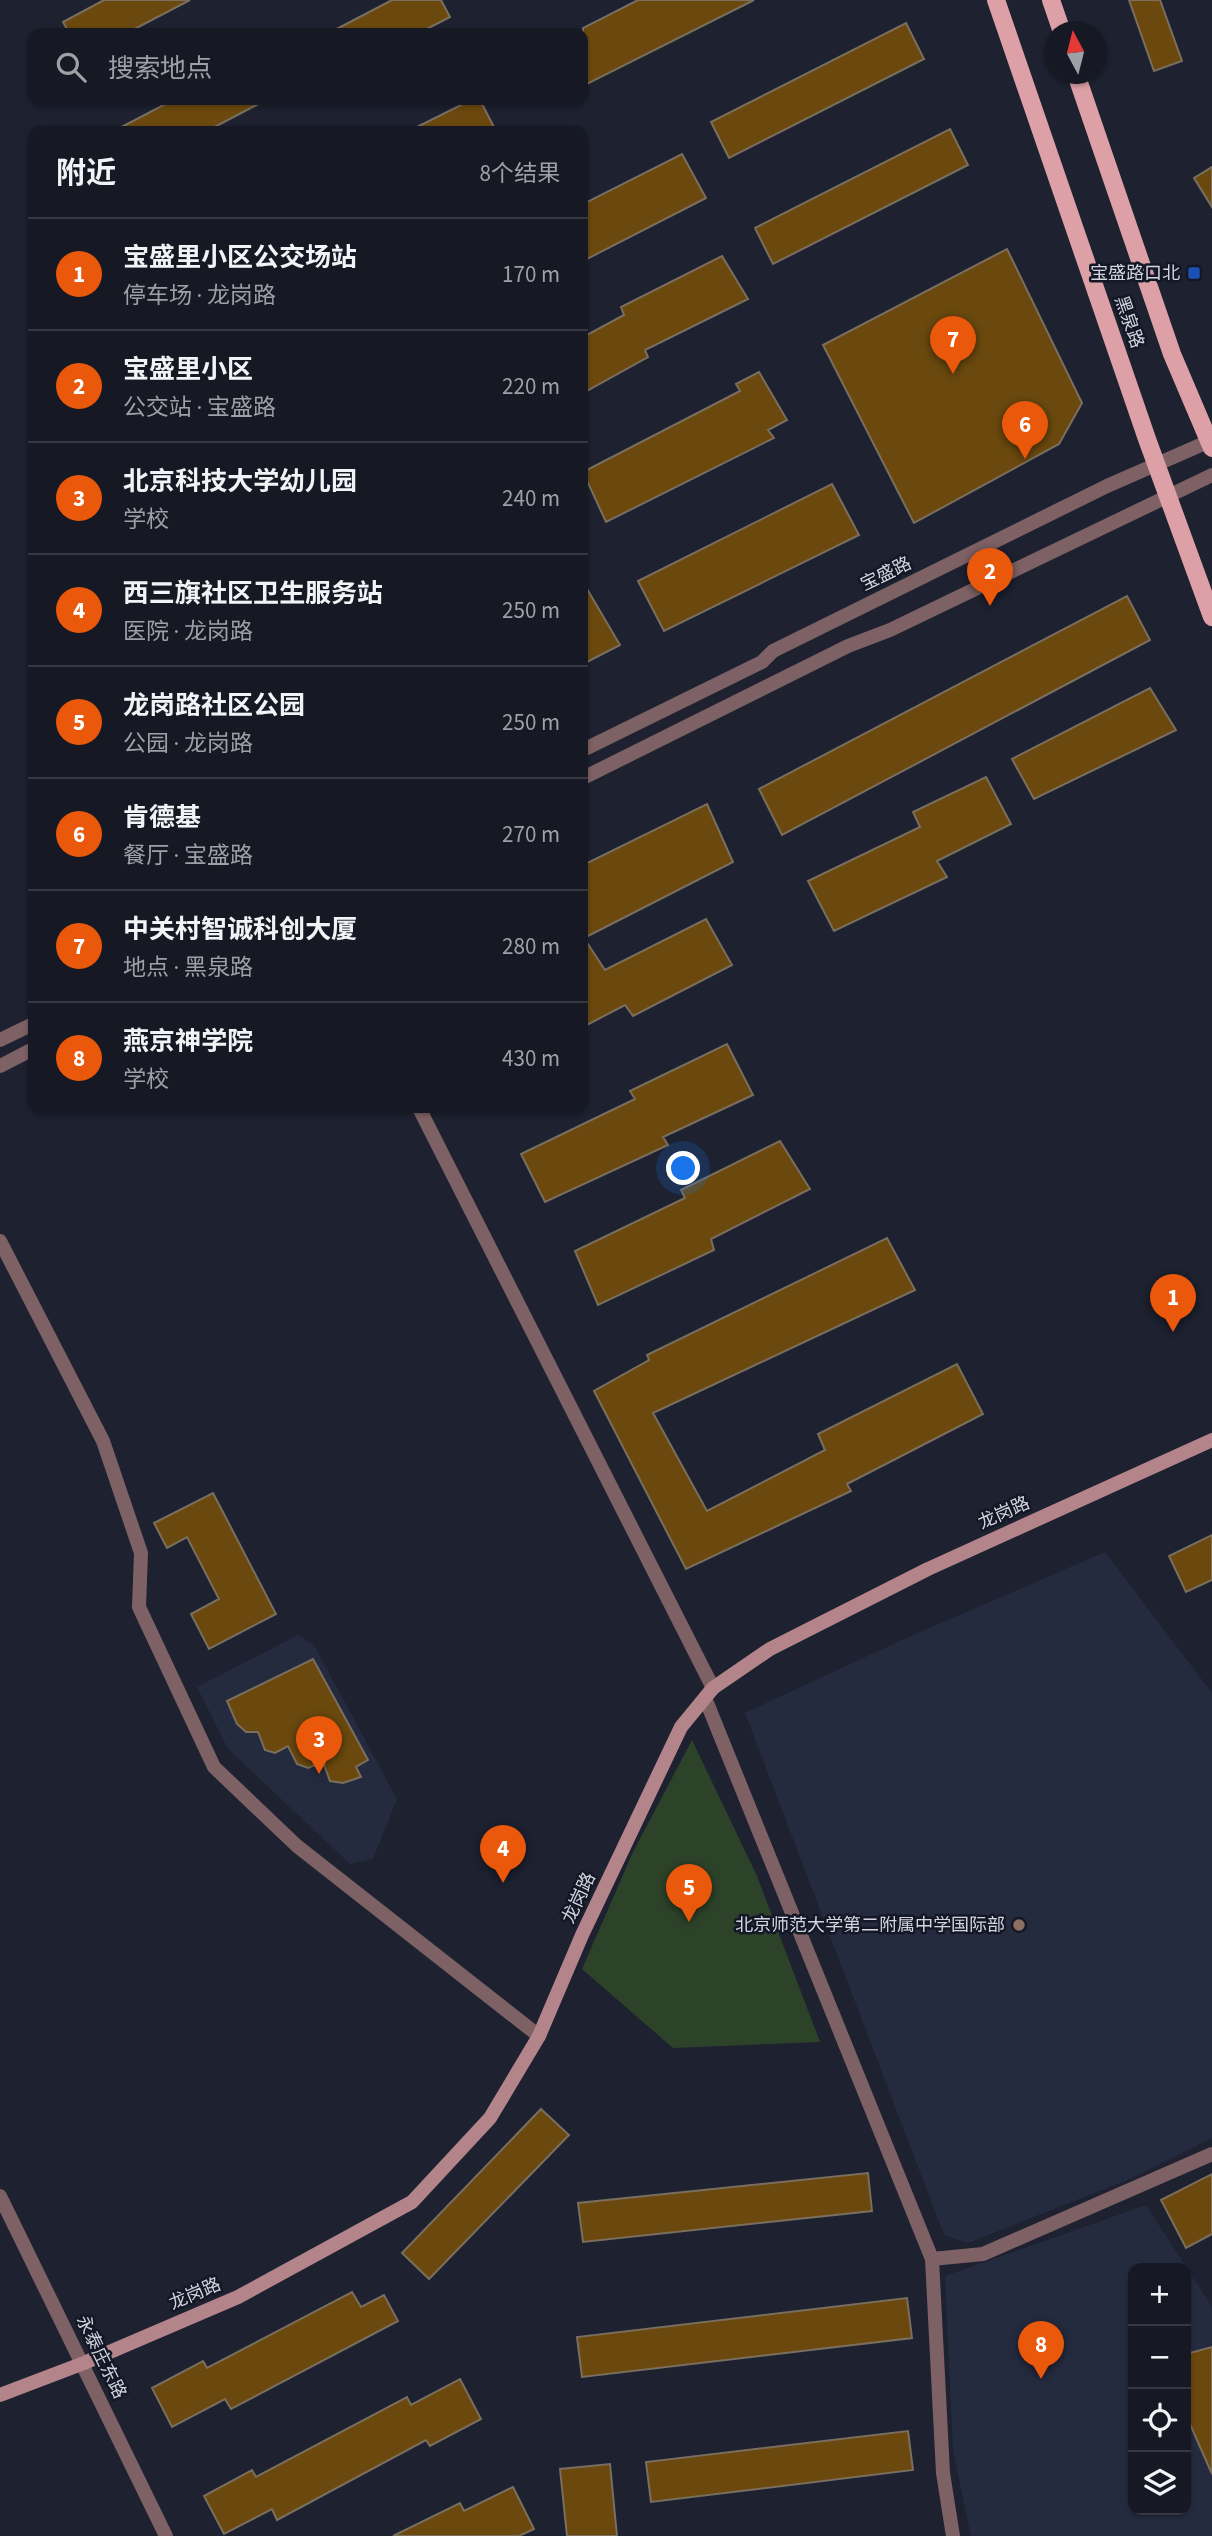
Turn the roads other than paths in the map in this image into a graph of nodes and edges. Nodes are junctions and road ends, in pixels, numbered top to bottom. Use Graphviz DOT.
graph roads {
  1 [pos="996,0"];
  2 [pos="1051,0"];
  3 [pos="1058,21"];
  4 [pos="1079,84"];
  5 [pos="1211,443"];
  6 [pos="1158,465"];
  7 [pos="1212,475"];
  8 [pos="1168,496"];
  9 [pos="1212,617"];
  10 [pos="588,748"];
  11 [pos="588,776"];
  12 [pos="28,1026"];
  13 [pos="0,1040"];
  14 [pos="28,1052"];
  15 [pos="0,1066"];
  16 [pos="421,1113"];
  17 [pos="0,1241"];
  18 [pos="1212,1440"];
  19 [pos="709,1693"];
  20 [pos="539,2036"];
  21 [pos="1212,2154"];
  22 [pos="0,2196"];
  23 [pos="932,2259"];
  24 [pos="83,2363"];
  25 [pos="0,2395"];
  26 [pos="166,2536"];
  27 [pos="953,2536"];
  1 -- 6 [label="main road, 黑泉路"];
  2 -- 3 [label="main road"];
  4 -- 5 [label="main road, 黑泉路"];
  5 -- 6 [label="street, 宝盛路"];
  6 -- 8 [label="main road, 黑泉路"];
  6 -- 10 [label="street, 宝盛路"];
  7 -- 8 [label="street"];
  8 -- 9 [label="main road, 黑泉路"];
  8 -- 11 [label="street"];
  12 -- 13 [label="street"];
  14 -- 15 [label="street"];
  16 -- 19 [label="street"];
  17 -- 20 [label="street"];
  18 -- 19 [label="main road, 龙岗路"];
  19 -- 20 [label="main road, 龙岗路"];
  19 -- 23 [label="street"];
  20 -- 24 [label="main road, 龙岗路"];
  21 -- 23 [label="street"];
  22 -- 24 [label="street, 永泰庄东路"];
  23 -- 27 [label="street"];
  24 -- 25 [label="main road, 龙岗路"];
  24 -- 26 [label="street, 永泰庄东路"];
}
